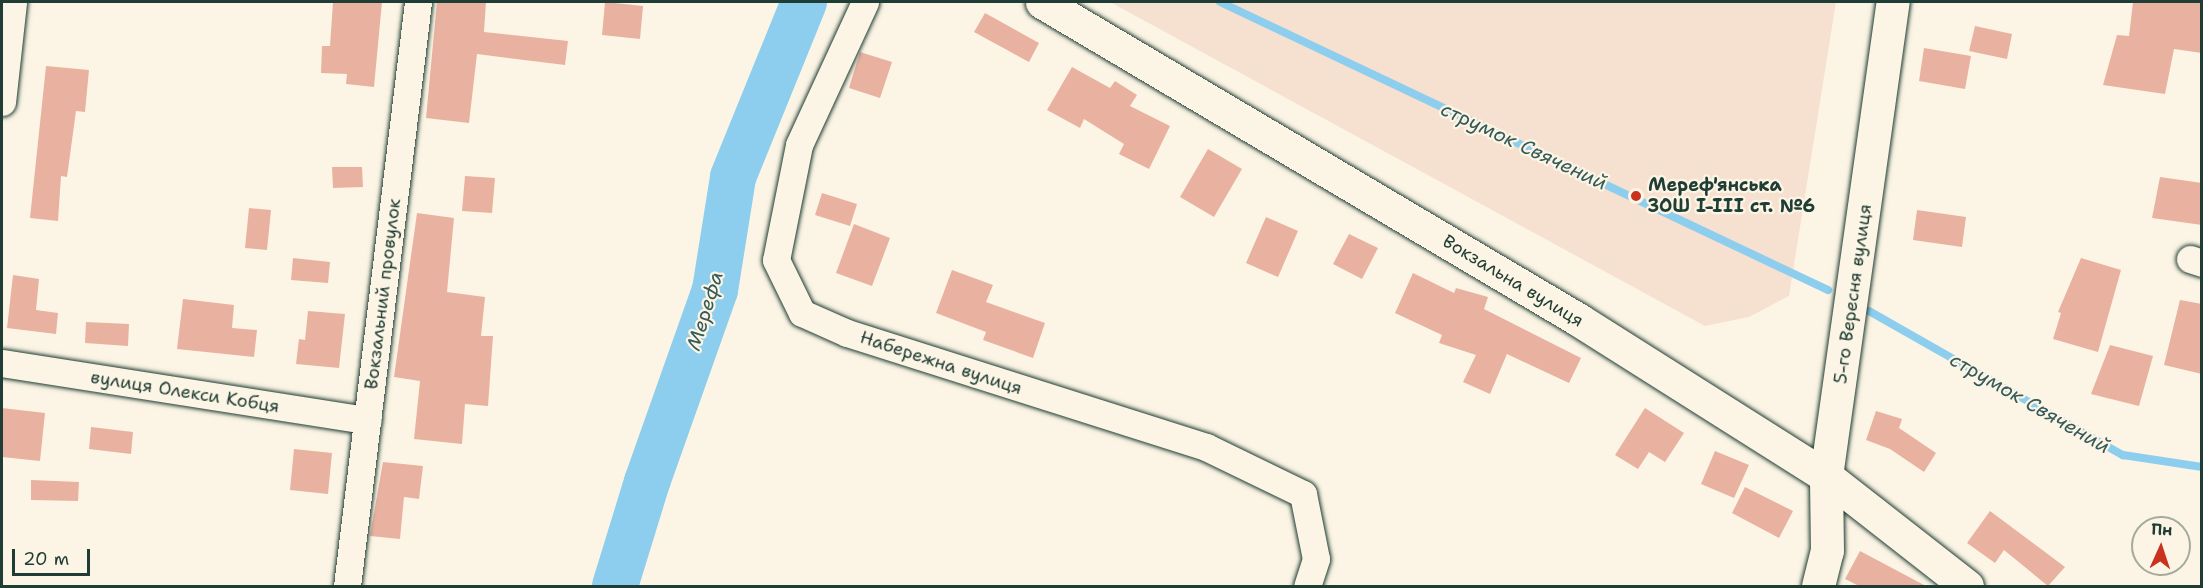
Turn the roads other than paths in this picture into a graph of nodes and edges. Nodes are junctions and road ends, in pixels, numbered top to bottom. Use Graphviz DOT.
graph roads {
  1 [pos="13,2"];
  2 [pos="418,2"];
  3 [pos="865,2"];
  4 [pos="1042,2"];
  5 [pos="1893,2"];
  6 [pos="2,102"];
  7 [pos="2,363"];
  8 [pos="368,420"];
  9 [pos="1826,476"];
  10 [pos="347,586"];
  11 [pos="1307,586"];
  12 [pos="1818,586"];
  13 [pos="1967,586"];
  1 -- 6 [label="street"];
  2 -- 8 [label="street, Вокзальний провулок"];
  3 -- 11 [label="street, Набережна вулиця"];
  4 -- 9 [label="street, Вокзальна вулиця"];
  5 -- 9 [label="street, 5-го Вересня вулиця"];
  7 -- 8 [label="street, вулиця Олекси Кобця"];
  8 -- 10 [label="street, Вокзальний провулок"];
  9 -- 12 [label="street, 5-го Вересня вулиця"];
  9 -- 13 [label="street, Вокзальна вулиця"];
}
